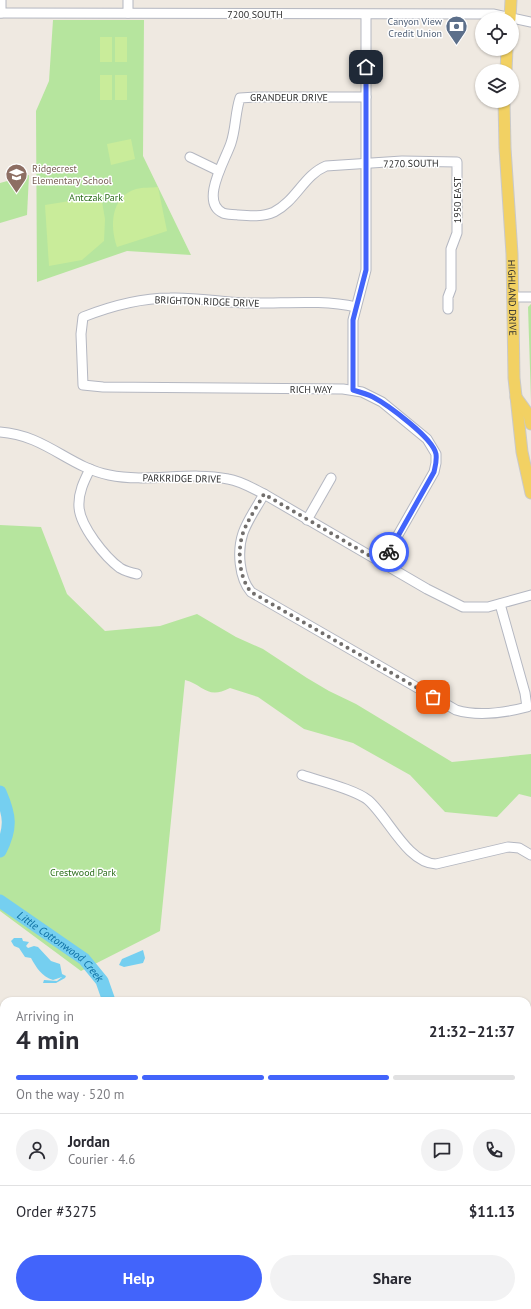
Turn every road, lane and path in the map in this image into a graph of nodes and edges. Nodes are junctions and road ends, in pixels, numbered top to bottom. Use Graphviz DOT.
graph roads {
  1 [pos="1,0"];
  2 [pos="128,0"];
  3 [pos="511,0"];
  4 [pos="510,12"];
  5 [pos="0,13"];
  6 [pos="128,14"];
  7 [pos="475,14"];
  8 [pos="366,15"];
  9 [pos="519,20"];
  10 [pos="531,22"];
  11 [pos="366,97"];
  12 [pos="504,108"];
  13 [pos="190,157"];
  14 [pos="457,162"];
  15 [pos="366,164"];
  16 [pos="219,171"];
  17 [pos="224,213"];
  18 [pos="512,297"];
  19 [pos="531,297"];
  20 [pos="356,307"];
  21 [pos="448,309"];
  22 [pos="81,364"];
  23 [pos="353,390"];
  24 [pos="515,395"];
  25 [pos="531,424"];
  26 [pos="0,432"];
  27 [pos="90,469"];
  28 [pos="331,478"];
  29 [pos="531,493"];
  30 [pos="264,494"];
  31 [pos="307,520"];
  32 [pos="382,563"];
  33 [pos="137,574"];
  34 [pos="531,595"];
  35 [pos="500,604"];
  36 [pos="302,775"];
  37 [pos="531,855"];
  1 -- 5 [label="street"];
  2 -- 6 [label="street"];
  3 -- 4 [label="main road"];
  5 -- 6 [label="street, 7200 SOUTH"];
  6 -- 8 [label="street, 7200 SOUTH"];
  7 -- 8 [label="street, 7200 SOUTH"];
  8 -- 11 [label="street"];
  9 -- 10 [label="street, 7200 SOUTH"];
  11 -- 15 [label="street"];
  11 -- 16 [label="street, GRANDEUR DRIVE"];
  12 -- 18 [label="main road, HIGHLAND DRIVE"];
  13 -- 16 [label="street"];
  14 -- 15 [label="street, 7270 SOUTH"];
  14 -- 21 [label="street, 1950 EAST"];
  15 -- 17 [label="street, 7270 SOUTH"];
  15 -- 20 [label="street"];
  16 -- 17 [label="street, GRANDEUR DRIVE"];
  18 -- 19 [label="street"];
  18 -- 24 [label="main road, HIGHLAND DRIVE"];
  20 -- 22 [label="street, BRIGHTON RIDGE DRIVE"];
  20 -- 23 [label="street"];
  22 -- 23 [label="street, RICH WAY"];
  23 -- 32 [label="street, RICH WAY"];
  24 -- 25 [label="main road"];
  24 -- 29 [label="main road, HIGHLAND DRIVE"];
  26 -- 27 [label="street, PARKRIDGE DRIVE"];
  27 -- 30 [label="street, PARKRIDGE DRIVE"];
  27 -- 33 [label="street"];
  28 -- 31 [label="street"];
  30 -- 31 [label="street, PARKRIDGE DRIVE"];
  30 -- 35 [label="street"];
  31 -- 32 [label="street, PARKRIDGE DRIVE"];
  32 -- 35 [label="street, PARKRIDGE DRIVE"];
  34 -- 35 [label="street, PARKRIDGE DRIVE"];
  36 -- 37 [label="street"];
}
